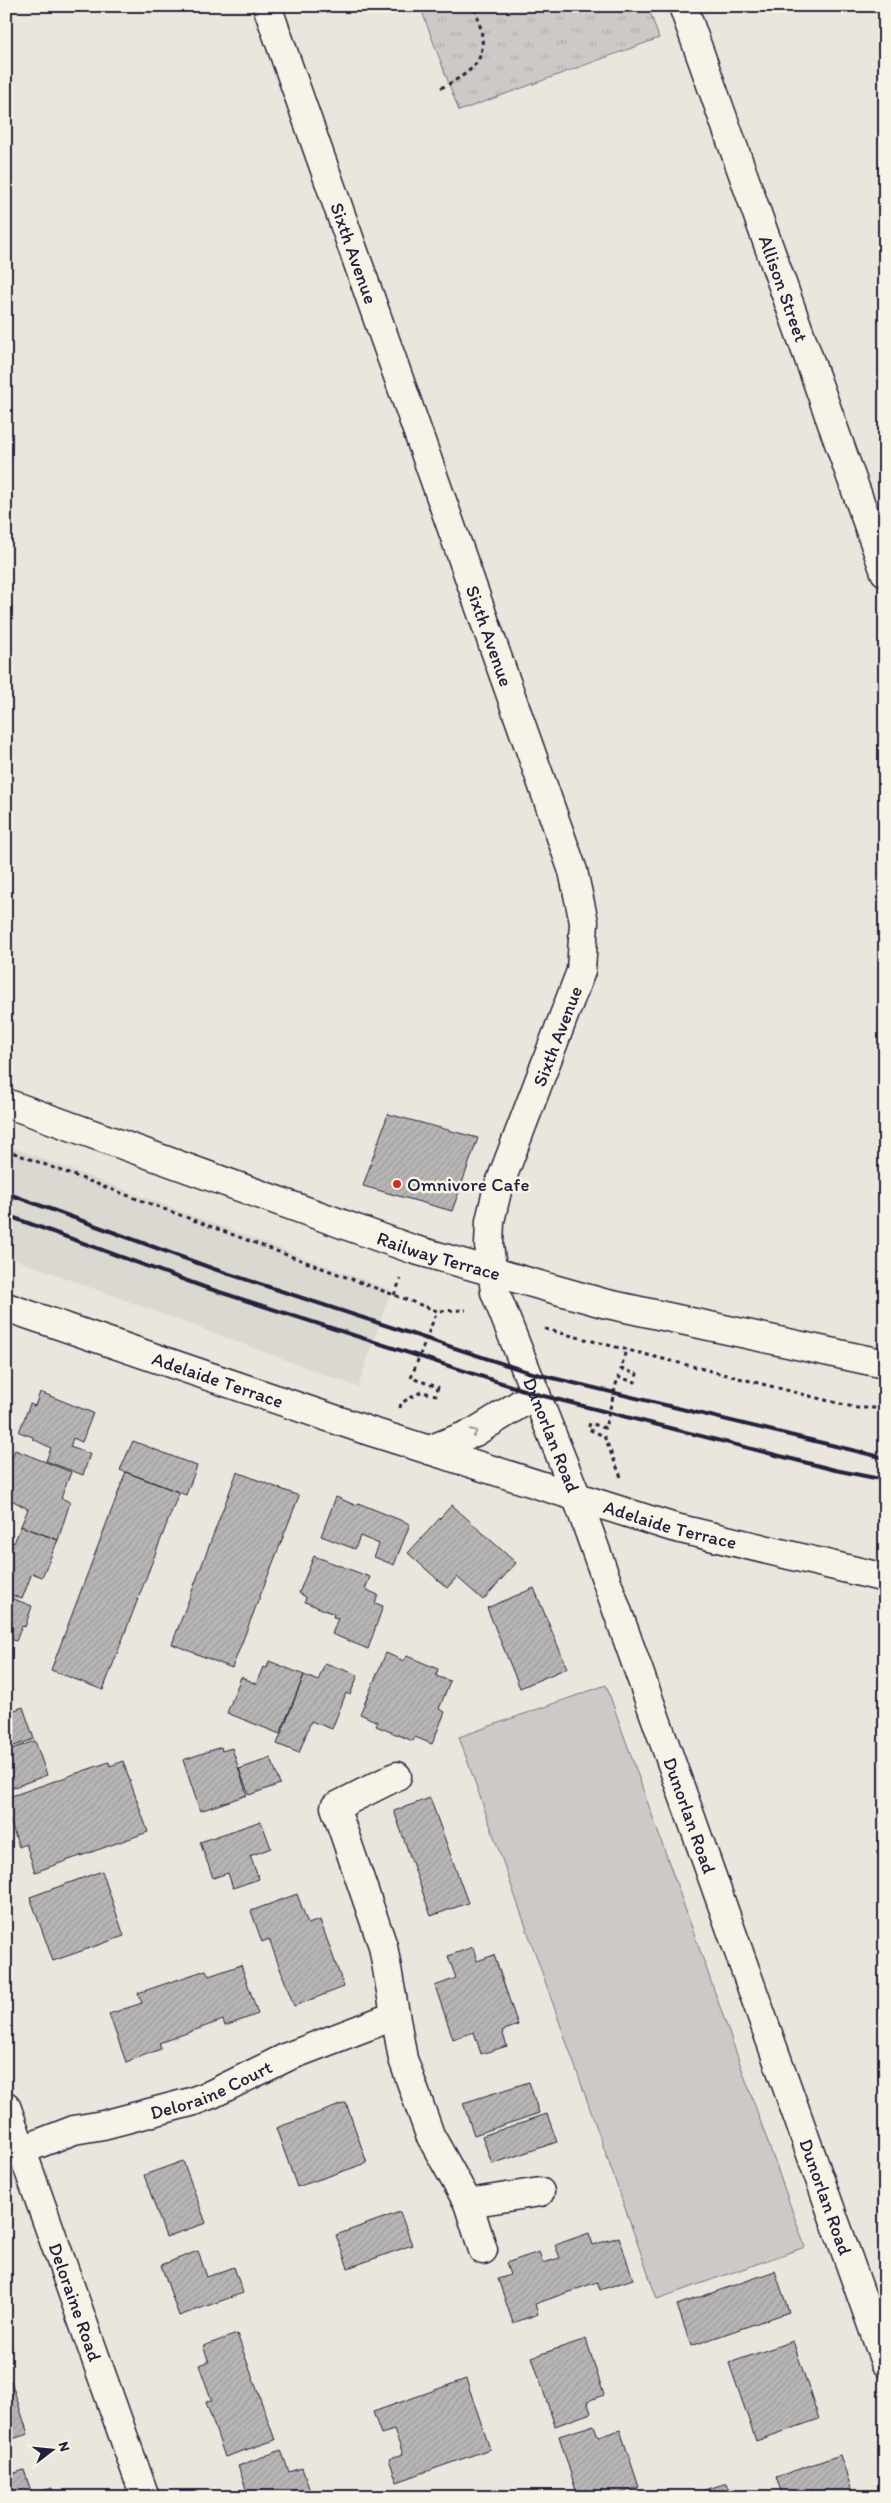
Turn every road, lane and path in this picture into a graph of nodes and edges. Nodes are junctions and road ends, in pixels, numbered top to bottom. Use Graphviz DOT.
graph roads {
  1 [pos="267,6"];
  2 [pos="474,6"];
  3 [pos="684,6"];
  4 [pos="441,88"];
  5 [pos="885,572"];
  6 [pos="6,1103"];
  7 [pos="6,1150"];
  8 [pos="492,1272"];
  9 [pos="6,1307"];
  10 [pos="471,1310"];
  11 [pos="436,1311"];
  12 [pos="564,1334"];
  13 [pos="626,1349"];
  14 [pos="885,1364"];
  15 [pos="536,1394"];
  16 [pos="885,1408"];
  17 [pos="388,1437"];
  18 [pos="429,1450"];
  19 [pos="623,1482"];
  20 [pos="576,1495"];
  21 [pos="885,1578"];
  22 [pos="397,1776"];
  23 [pos="394,2016"];
  24 [pos="6,2106"];
  25 [pos="22,2150"];
  26 [pos="540,2192"];
  27 [pos="468,2203"];
  28 [pos="483,2250"];
  29 [pos="885,2362"];
  30 [pos="145,2497"];
  1 -- 8 [label="street, Sixth Avenue"];
  2 -- 4 [label="path"];
  3 -- 5 [label="street, Allison Street"];
  6 -- 8 [label="street, Railway Terrace"];
  7 -- 11 [label="path"];
  8 -- 14 [label="street, Railway Terrace"];
  8 -- 15 [label="street, Dunorlan Road"];
  9 -- 17 [label="street, Adelaide Terrace"];
  10 -- 11 [label="path"];
  11 -- 17 [label="path"];
  12 -- 13 [label="path"];
  13 -- 16 [label="path"];
  13 -- 19 [label="path"];
  18 -- 15 [label="street, one-way"];
  15 -- 20 [label="street, Dunorlan Road"];
  17 -- 18 [label="street, Adelaide Terrace"];
  18 -- 20 [label="street, Adelaide Terrace"];
  20 -- 21 [label="street, Adelaide Terrace"];
  20 -- 29 [label="street, Dunorlan Road"];
  22 -- 23 [label="street"];
  23 -- 25 [label="street, Deloraine Court"];
  23 -- 27 [label="street"];
  24 -- 25 [label="street, Deloraine Road"];
  25 -- 30 [label="street, Deloraine Road"];
  26 -- 27 [label="street"];
  27 -- 28 [label="street"];
}
